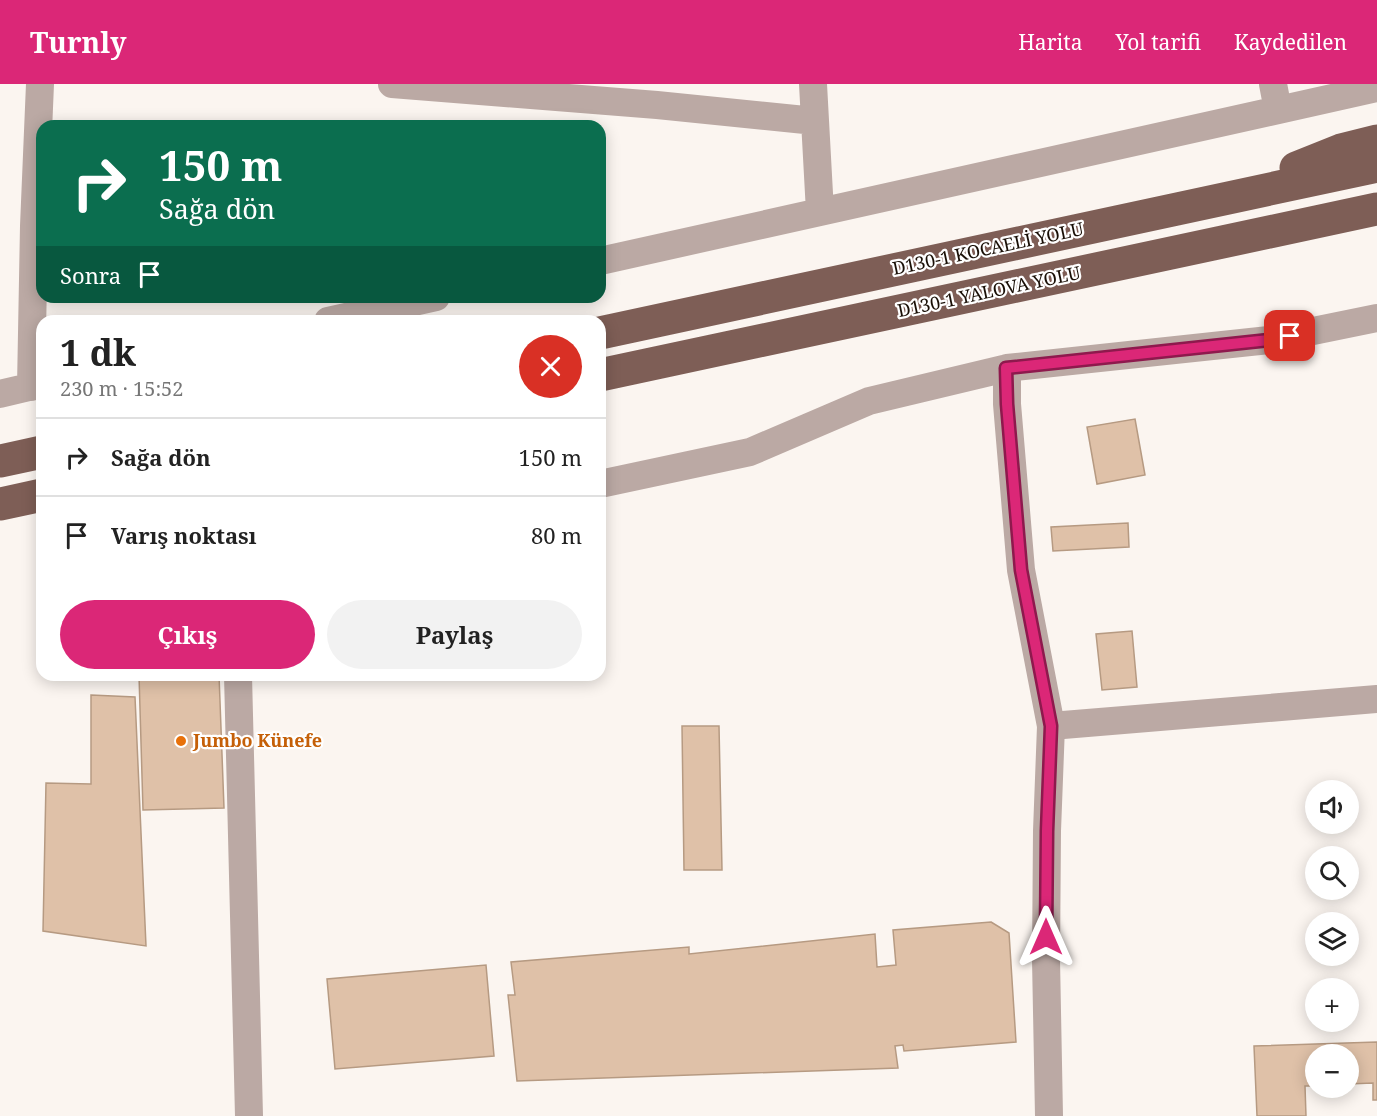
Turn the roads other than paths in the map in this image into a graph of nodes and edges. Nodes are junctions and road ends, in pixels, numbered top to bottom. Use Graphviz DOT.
graph roads {
  1 [pos="40,84"];
  2 [pos="392,84"];
  3 [pos="813,84"];
  4 [pos="1377,88"];
  5 [pos="656,95"];
  6 [pos="1276,97"];
  7 [pos="38,120"];
  8 [pos="814,121"];
  9 [pos="1377,141"];
  10 [pos="36,165"];
  11 [pos="1377,166"];
  12 [pos="1219,200"];
  13 [pos="1377,209"];
  14 [pos="820,212"];
  15 [pos="1377,226"];
  16 [pos="1235,239"];
  17 [pos="606,260"];
  18 [pos="409,303"];
  19 [pos="355,315"];
  20 [pos="1377,318"];
  21 [pos="606,332"];
  22 [pos="1006,368"];
  23 [pos="606,374"];
  24 [pos="36,385"];
  25 [pos="0,394"];
  26 [pos="36,453"];
  27 [pos="0,461"];
  28 [pos="606,483"];
  29 [pos="36,496"];
  30 [pos="0,504"];
  31 [pos="238,681"];
  32 [pos="1377,699"];
  33 [pos="1051,726"];
  34 [pos="249,1116"];
  35 [pos="1049,1116"];
  1 -- 7 [label="street"];
  2 -- 5 [label="street"];
  3 -- 8 [label="street"];
  4 -- 6 [label="street"];
  5 -- 8 [label="street"];
  6 -- 14 [label="street"];
  8 -- 14 [label="street"];
  9 -- 12 [label="highway"];
  10 -- 24 [label="street"];
  11 -- 12 [label="highway, D130-1 KOCAELİ YOLU"];
  12 -- 21 [label="highway, D130-1 KOCAELİ YOLU"];
  13 -- 16 [label="highway, D130-1 YALOVA YOLU"];
  14 -- 17 [label="street"];
  15 -- 16 [label="highway"];
  16 -- 23 [label="highway, D130-1 YALOVA YOLU"];
  18 -- 19 [label="street"];
  20 -- 22 [label="street"];
  22 -- 28 [label="street"];
  22 -- 33 [label="street"];
  24 -- 25 [label="street"];
  26 -- 27 [label="highway"];
  29 -- 30 [label="highway"];
  31 -- 34 [label="street"];
  32 -- 33 [label="street"];
  33 -- 35 [label="street"];
}
